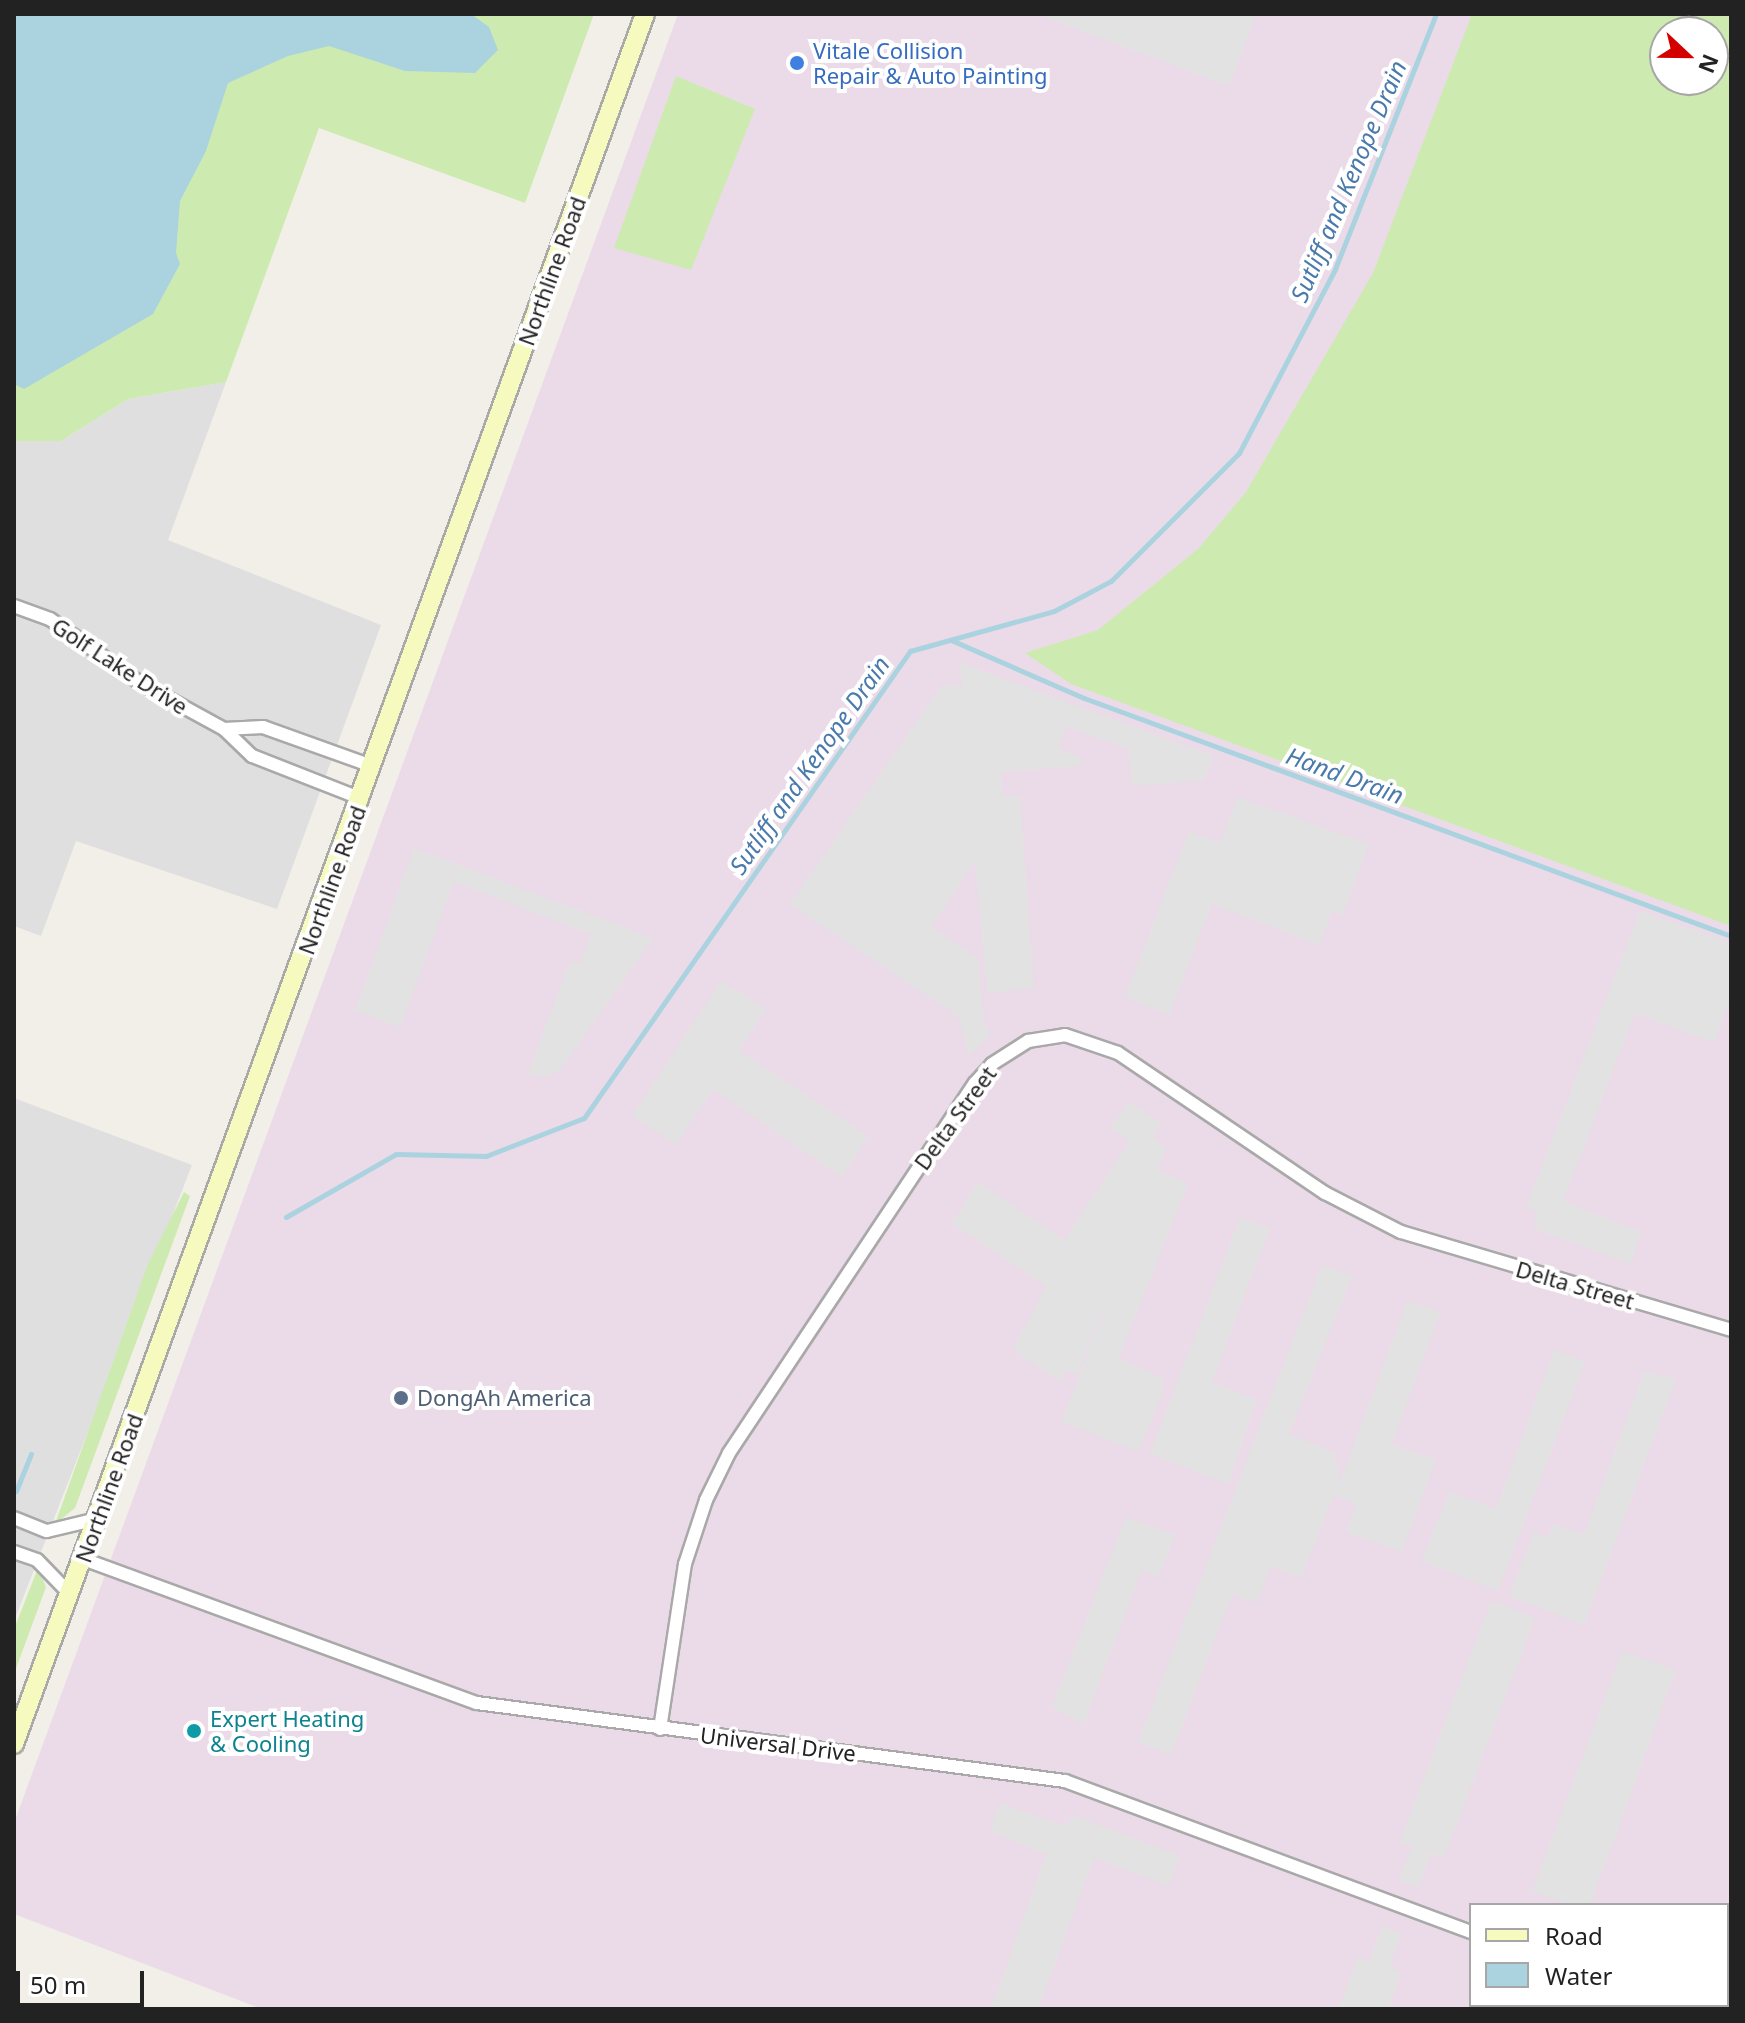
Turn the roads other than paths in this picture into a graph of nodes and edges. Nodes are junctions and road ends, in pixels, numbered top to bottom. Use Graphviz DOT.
graph roads {
  1 [pos="645,14"];
  2 [pos="14,606"];
  3 [pos="224,729"];
  4 [pos="372,766"];
  5 [pos="362,799"];
  6 [pos="1731,1330"];
  7 [pos="14,1518"];
  8 [pos="97,1519"];
  9 [pos="14,1552"];
  10 [pos="83,1559"];
  11 [pos="70,1594"];
  12 [pos="660,1729"];
  13 [pos="14,1744"];
  14 [pos="1469,1931"];
  1 -- 4 [label="main road, Northline Road"];
  2 -- 3 [label="street, Golf Lake Drive"];
  3 -- 4 [label="street"];
  3 -- 5 [label="street, Golf Lake Drive"];
  4 -- 5 [label="main road, Northline Road"];
  5 -- 8 [label="main road, Northline Road"];
  6 -- 12 [label="street, Delta Street"];
  7 -- 8 [label="street"];
  8 -- 10 [label="main road, Northline Road"];
  9 -- 11 [label="street"];
  10 -- 11 [label="main road, Northline Road"];
  10 -- 12 [label="street, Universal Drive"];
  11 -- 13 [label="main road, Northline Road"];
  12 -- 14 [label="street, Universal Drive"];
}
